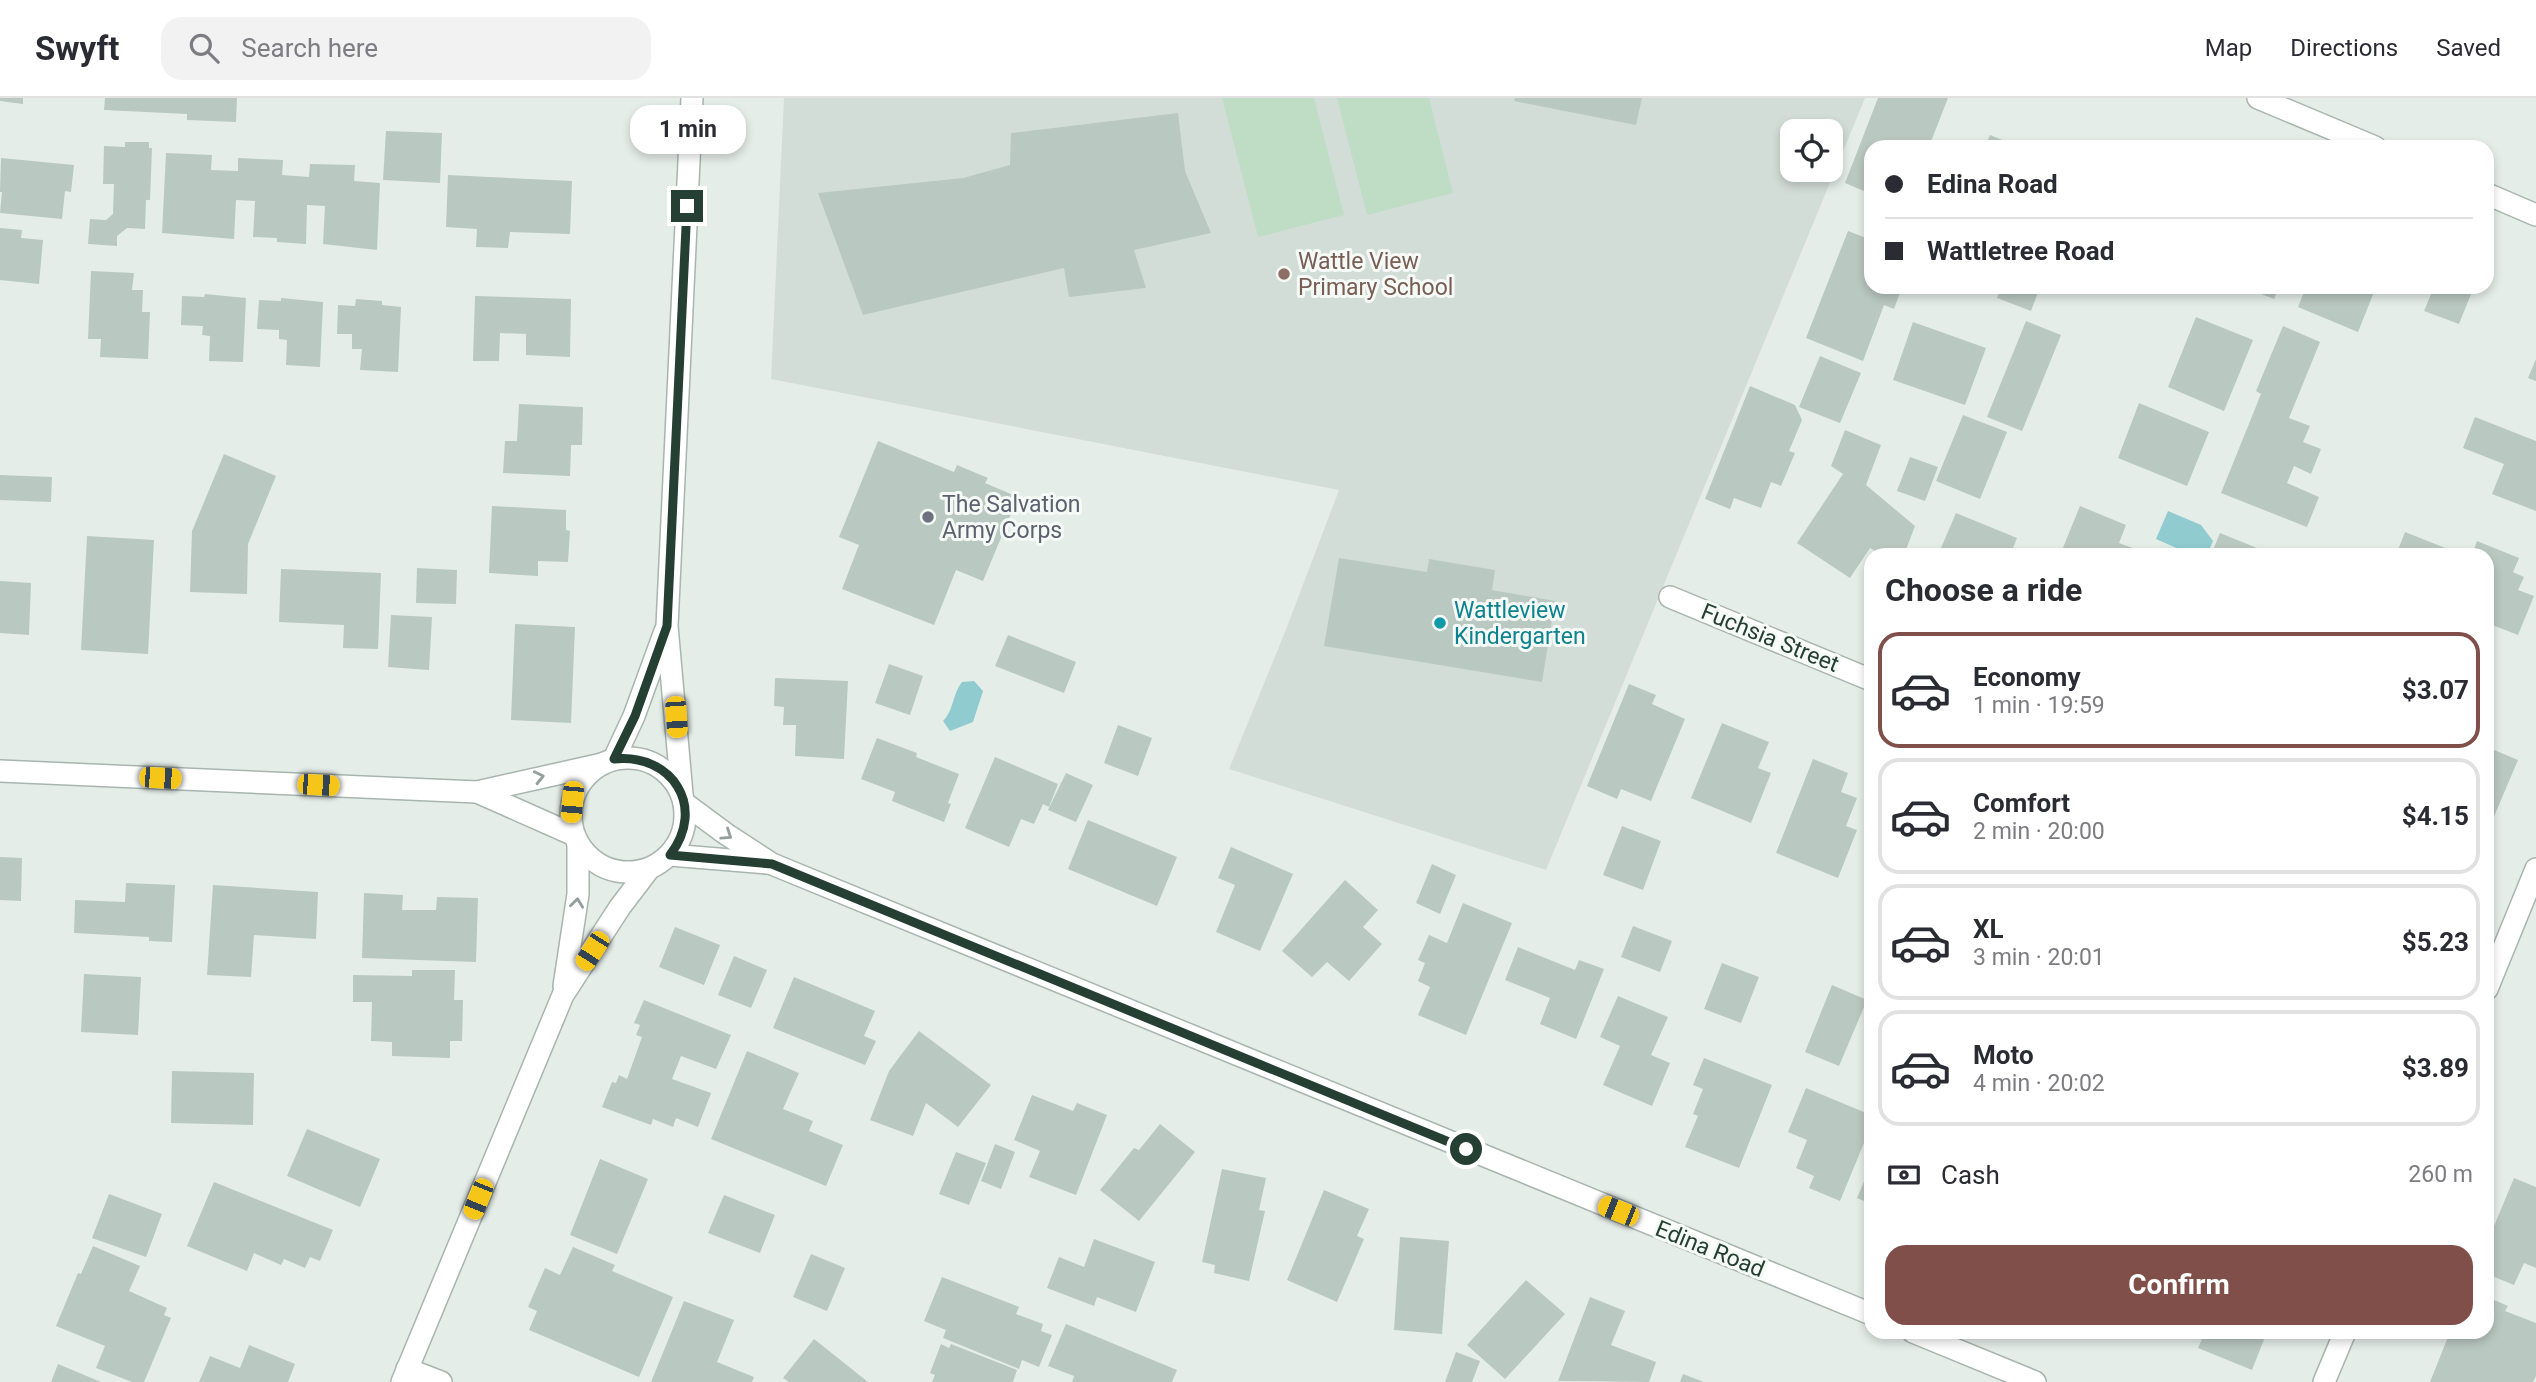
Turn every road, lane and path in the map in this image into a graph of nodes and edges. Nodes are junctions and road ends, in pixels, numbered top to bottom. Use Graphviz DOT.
graph roads {
  1 [pos="692,98"];
  2 [pos="2258,98"];
  3 [pos="2358,140"];
  4 [pos="2494,197"];
  5 [pos="2536,215"];
  6 [pos="1670,597"];
  7 [pos="667,626"];
  8 [pos="1864,677"];
  9 [pos="608,762"];
  10 [pos="0,771"];
  11 [pos="477,792"];
  12 [pos="683,798"];
  13 [pos="576,839"];
  14 [pos="670,855"];
  15 [pos="772,864"];
  16 [pos="649,869"];
  17 [pos="2536,869"];
  18 [pos="2497,937"];
  19 [pos="563,995"];
  20 [pos="1864,1311"];
  21 [pos="1930,1339"];
  22 [pos="2342,1339"];
  23 [pos="405,1376"];
  24 [pos="441,1382"];
  25 [pos="2035,1382"];
  26 [pos="2324,1382"];
  1 -- 7 [label="street"];
  2 -- 3 [label="street"];
  4 -- 5 [label="street"];
  6 -- 8 [label="street, Fuchsia Street"];
  7 -- 9 [label="street"];
  7 -- 12 [label="street"];
  11 -- 9 [label="street, one-way"];
  9 -- 12 [label="street"];
  9 -- 13 [label="street"];
  10 -- 11 [label="street"];
  11 -- 13 [label="street"];
  12 -- 14 [label="street"];
  12 -- 15 [label="street, Edina Road, one-way"];
  13 -- 16 [label="street"];
  19 -- 13 [label="street, one-way"];
  14 -- 15 [label="street, Edina Road"];
  14 -- 16 [label="street"];
  15 -- 20 [label="street, Edina Road"];
  16 -- 19 [label="street"];
  17 -- 18 [label="street"];
  19 -- 23 [label="street"];
  21 -- 25 [label="street"];
  22 -- 26 [label="street"];
  23 -- 24 [label="street"];
}
